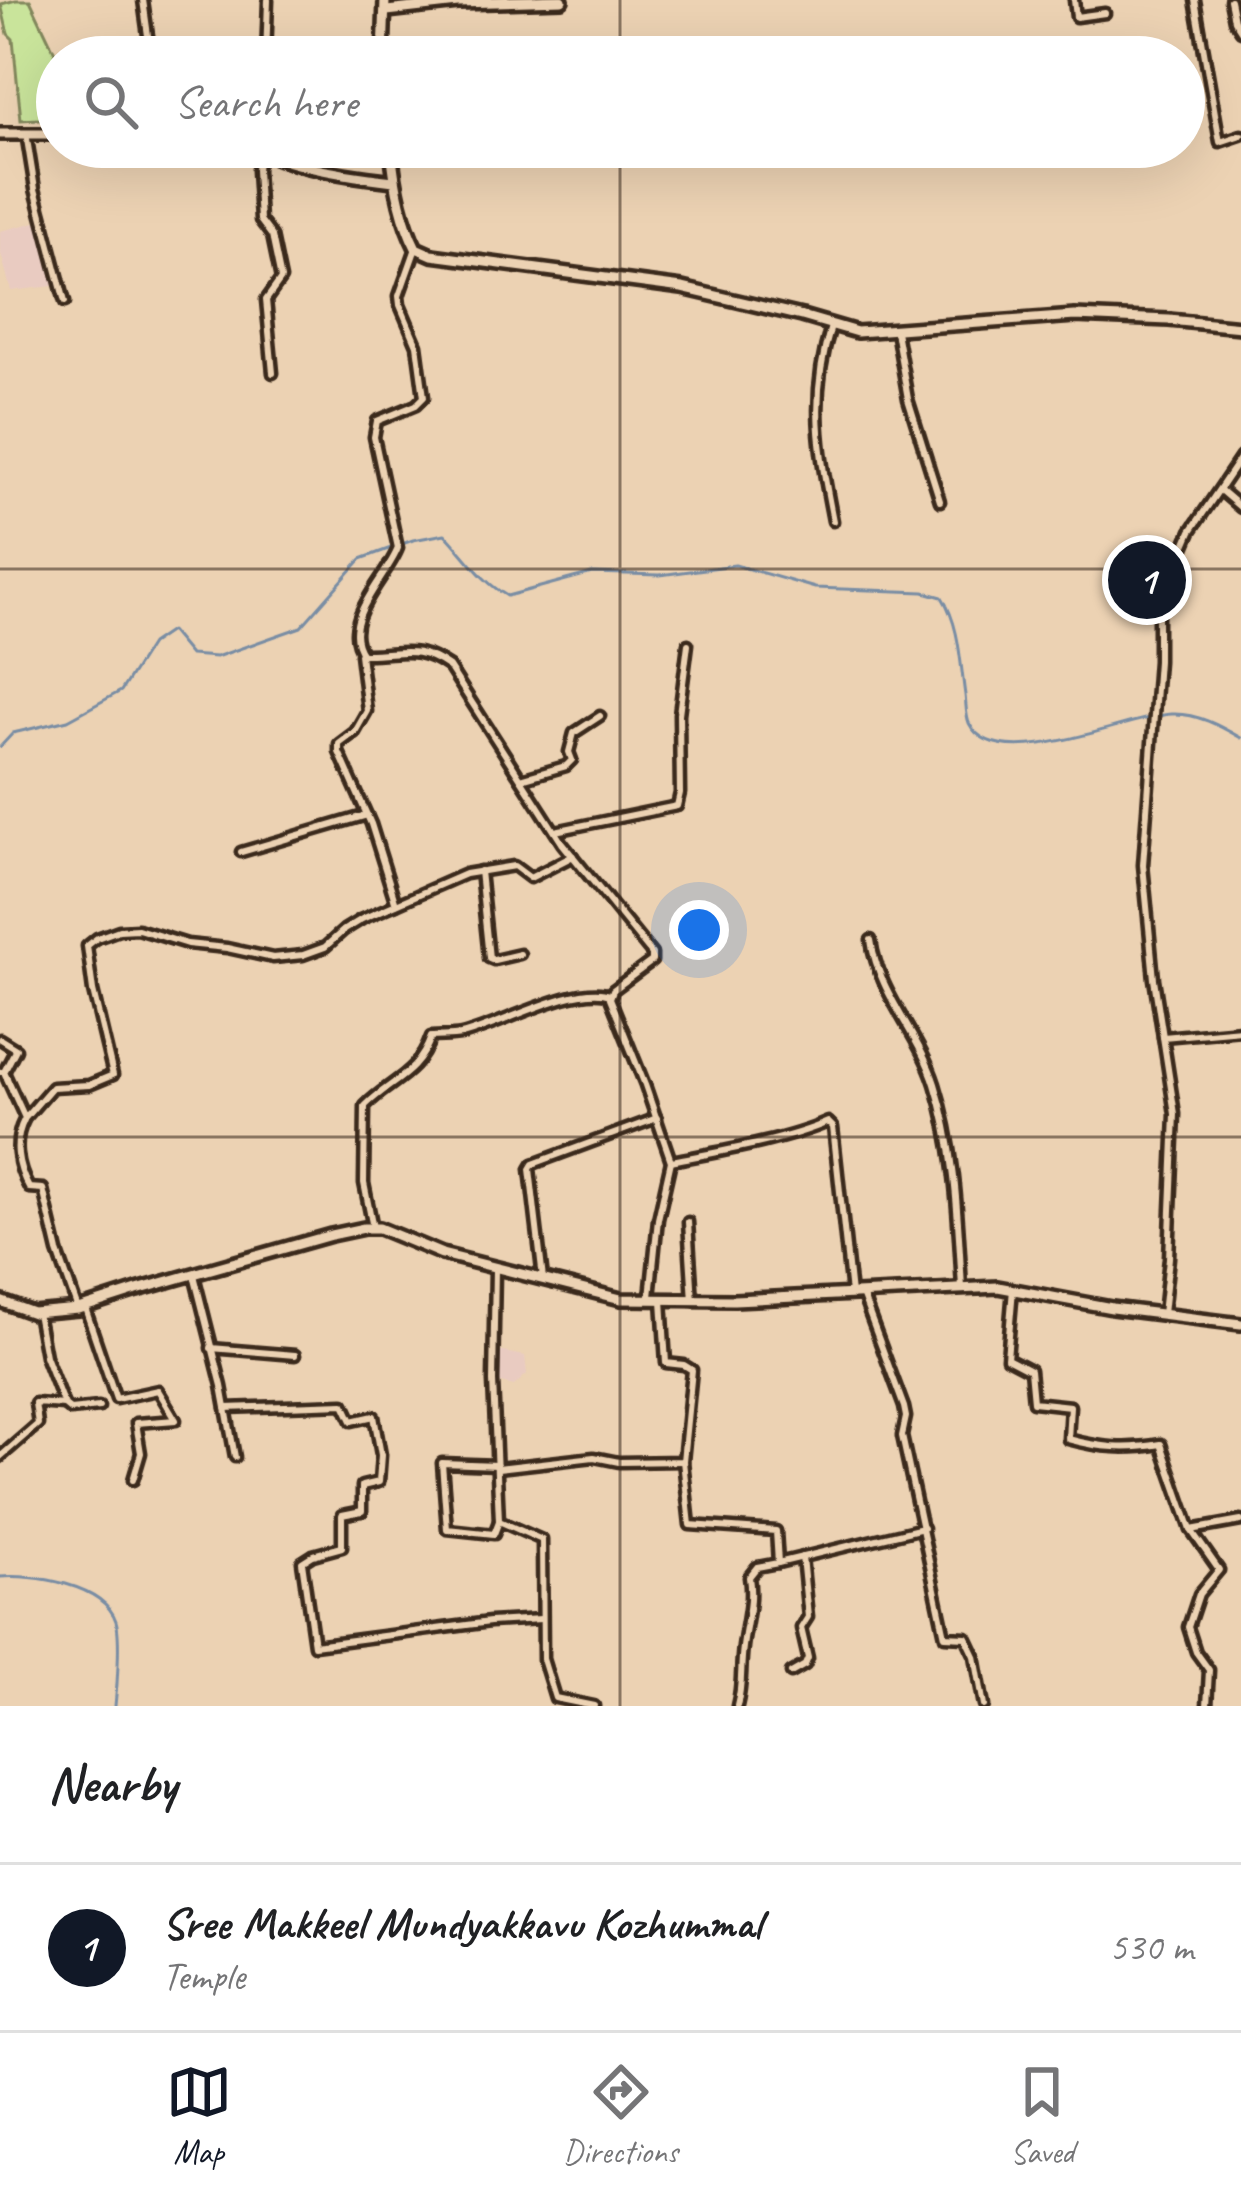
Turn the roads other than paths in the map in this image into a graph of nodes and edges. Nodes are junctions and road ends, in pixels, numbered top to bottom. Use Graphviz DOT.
graph roads {
  1 [pos="143,0"];
  2 [pos="268,0"];
  3 [pos="562,0"];
  4 [pos="1073,0"];
  5 [pos="1195,0"];
  6 [pos="1229,0"];
  7 [pos="386,5"];
  8 [pos="1105,13"];
  9 [pos="1241,31"];
  10 [pos="148,36"];
  11 [pos="267,36"];
  12 [pos="384,36"];
  13 [pos="1201,36"];
  14 [pos="1205,57"];
  15 [pos="26,133"];
  16 [pos="36,133"];
  17 [pos="0,134"];
  18 [pos="1241,135"];
  19 [pos="259,168"];
  20 [pos="325,168"];
  21 [pos="393,168"];
  22 [pos="394,181"];
  23 [pos="416,248"];
  24 [pos="65,302"];
  25 [pos="831,326"];
  26 [pos="1241,327"];
  27 [pos="896,331"];
  28 [pos="273,373"];
  29 [pos="1241,457"];
  30 [pos="1220,490"];
  31 [pos="940,501"];
  32 [pos="1241,508"];
  33 [pos="833,520"];
  34 [pos="688,644"];
  35 [pos="360,651"];
  36 [pos="600,716"];
  37 [pos="521,778"];
  38 [pos="367,815"];
  39 [pos="555,831"];
  40 [pos="241,852"];
  41 [pos="573,856"];
  42 [pos="480,872"];
  43 [pos="396,904"];
  44 [pos="871,940"];
  45 [pos="520,954"];
  46 [pos="610,995"];
  47 [pos="1241,1030"];
  48 [pos="1163,1037"];
  49 [pos="0,1039"];
  50 [pos="2,1072"];
  51 [pos="25,1118"];
  52 [pos="657,1118"];
  53 [pos="671,1161"];
  54 [pos="688,1222"];
  55 [pos="373,1228"];
  56 [pos="495,1265"];
  57 [pos="194,1275"];
  58 [pos="543,1279"];
  59 [pos="962,1288"];
  60 [pos="1013,1289"];
  61 [pos="856,1294"];
  62 [pos="656,1300"];
  63 [pos="0,1301"];
  64 [pos="693,1301"];
  65 [pos="82,1309"];
  66 [pos="37,1313"];
  67 [pos="1163,1314"];
  68 [pos="1241,1324"];
  69 [pos="211,1348"];
  70 [pos="295,1354"];
  71 [pos="64,1406"];
  72 [pos="99,1407"];
  73 [pos="226,1408"];
  74 [pos="235,1456"];
  75 [pos="0,1457"];
  76 [pos="683,1460"];
  77 [pos="498,1467"];
  78 [pos="133,1480"];
  79 [pos="499,1521"];
  80 [pos="1241,1521"];
  81 [pos="923,1528"];
  82 [pos="1191,1530"];
  83 [pos="802,1557"];
  84 [pos="778,1563"];
  85 [pos="541,1619"];
  86 [pos="790,1673"];
  87 [pos="553,1702"];
  88 [pos="594,1706"];
  89 [pos="736,1706"];
  90 [pos="984,1706"];
  91 [pos="1207,1706"];
  1 -- 10 [label="street"];
  2 -- 11 [label="street"];
  3 -- 7 [label="main road"];
  4 -- 8 [label="street"];
  5 -- 13 [label="street"];
  6 -- 9 [label="street"];
  7 -- 12 [label="main road"];
  14 -- 18 [label="street"];
  15 -- 16 [label="main road"];
  15 -- 17 [label="main road"];
  15 -- 24 [label="street"];
  19 -- 28 [label="street"];
  20 -- 22 [label="main road"];
  21 -- 22 [label="main road"];
  22 -- 23 [label="main road"];
  23 -- 25 [label="main road"];
  23 -- 35 [label="street"];
  25 -- 27 [label="main road"];
  25 -- 33 [label="street"];
  26 -- 27 [label="main road"];
  27 -- 31 [label="street"];
  29 -- 30 [label="street"];
  30 -- 32 [label="street"];
  30 -- 48 [label="street"];
  34 -- 39 [label="street"];
  35 -- 37 [label="street"];
  35 -- 38 [label="street"];
  36 -- 37 [label="street"];
  37 -- 39 [label="street"];
  38 -- 40 [label="street"];
  38 -- 43 [label="street"];
  39 -- 41 [label="street"];
  41 -- 42 [label="street"];
  41 -- 46 [label="street"];
  42 -- 43 [label="street"];
  42 -- 45 [label="street"];
  43 -- 51 [label="street"];
  44 -- 59 [label="street"];
  46 -- 52 [label="street"];
  46 -- 55 [label="street"];
  47 -- 48 [label="street"];
  48 -- 67 [label="street"];
  49 -- 50 [label="street"];
  50 -- 51 [label="street"];
  51 -- 65 [label="street"];
  52 -- 53 [label="street"];
  52 -- 58 [label="street"];
  53 -- 61 [label="street"];
  53 -- 62 [label="street"];
  54 -- 64 [label="street"];
  55 -- 56 [label="main road"];
  55 -- 57 [label="main road"];
  56 -- 58 [label="main road"];
  56 -- 77 [label="street"];
  57 -- 65 [label="main road"];
  57 -- 69 [label="street"];
  58 -- 62 [label="main road"];
  59 -- 60 [label="main road"];
  59 -- 61 [label="main road"];
  60 -- 67 [label="main road"];
  60 -- 82 [label="street"];
  61 -- 64 [label="main road"];
  61 -- 81 [label="street"];
  62 -- 64 [label="main road"];
  62 -- 76 [label="street"];
  63 -- 66 [label="main road"];
  65 -- 66 [label="main road"];
  65 -- 78 [label="street"];
  66 -- 71 [label="street"];
  67 -- 68 [label="main road"];
  69 -- 70 [label="street"];
  69 -- 73 [label="street"];
  71 -- 72 [label="street"];
  71 -- 75 [label="street"];
  73 -- 74 [label="street"];
  73 -- 85 [label="street"];
  76 -- 77 [label="street"];
  76 -- 84 [label="street"];
  77 -- 79 [label="street"];
  77 -- 79 [label="street"];
  79 -- 85 [label="street"];
  80 -- 82 [label="street"];
  81 -- 83 [label="street"];
  81 -- 90 [label="street"];
  82 -- 91 [label="street"];
  83 -- 84 [label="street"];
  83 -- 86 [label="street"];
  84 -- 89 [label="street"];
  85 -- 87 [label="street"];
  87 -- 88 [label="street"];
}
